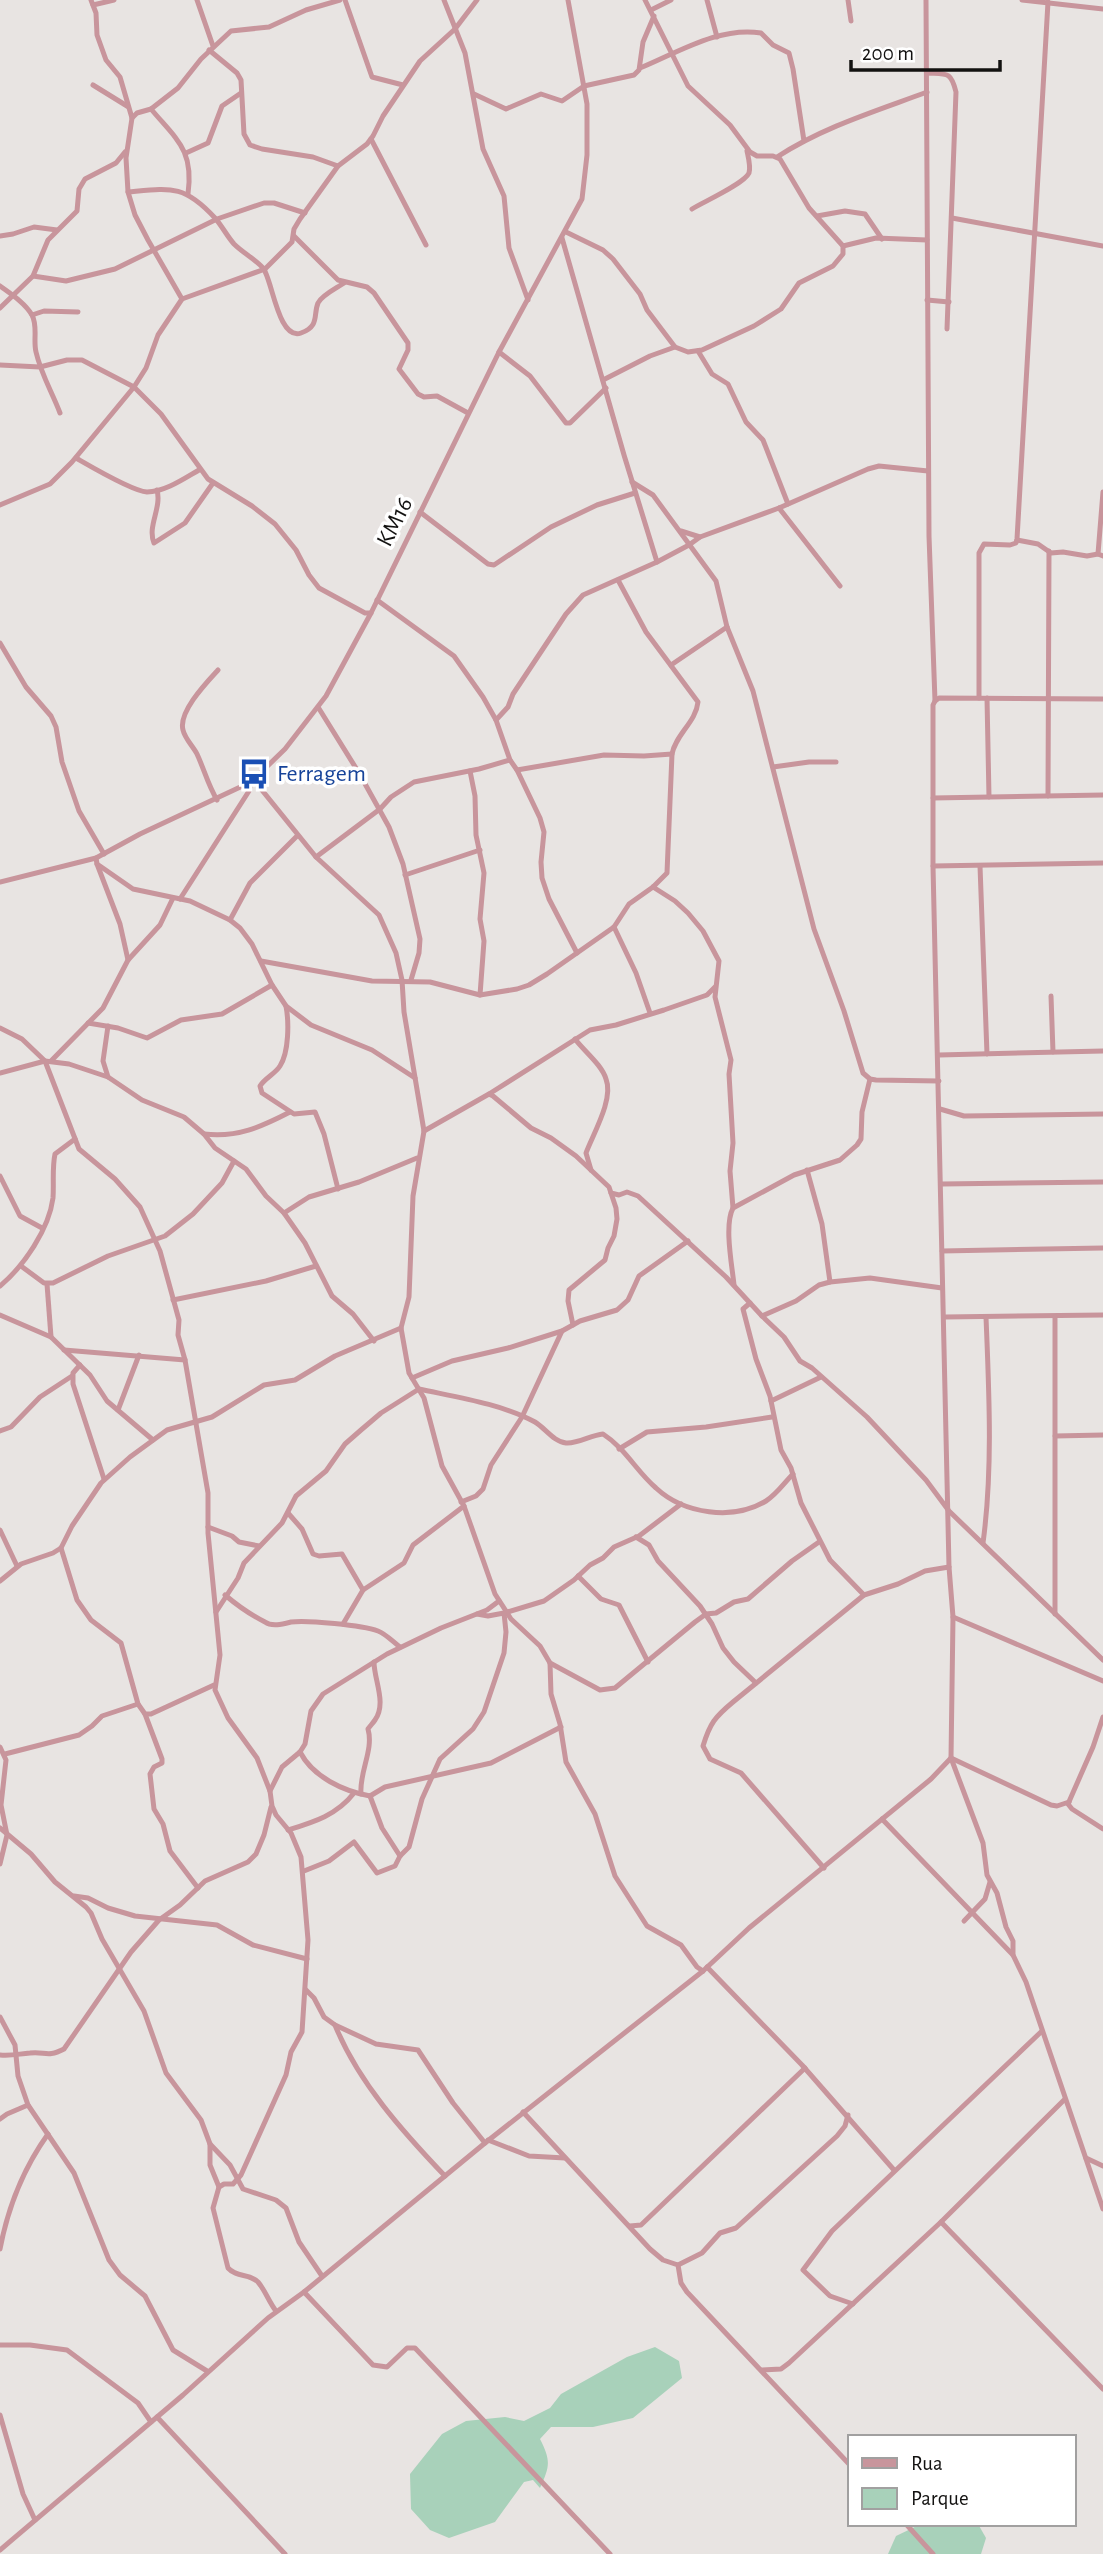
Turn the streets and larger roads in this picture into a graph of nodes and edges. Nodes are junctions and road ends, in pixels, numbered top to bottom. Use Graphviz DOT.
graph roads {
  1 [pos="114,0"];
  2 [pos="197,0"];
  3 [pos="343,0"];
  4 [pos="444,0"];
  5 [pos="477,0"];
  6 [pos="568,0"];
  7 [pos="645,0"];
  8 [pos="671,0"];
  9 [pos="707,0"];
  10 [pos="848,0"];
  11 [pos="926,0"];
  12 [pos="1022,0"];
  13 [pos="1048,2"];
  14 [pos="92,3"];
  15 [pos="1103,9"];
  16 [pos="652,13"];
  17 [pos="851,21"];
  18 [pos="456,29"];
  19 [pos="717,37"];
  20 [pos="211,48"];
  21 [pos="671,55"];
  22 [pos="639,68"];
  23 [pos="927,73"];
  24 [pos="93,85"];
  25 [pos="403,85"];
  26 [pos="584,86"];
  27 [pos="927,92"];
  28 [pos="242,93"];
  29 [pos="474,94"];
  30 [pos="127,106"];
  31 [pos="151,109"];
  32 [pos="132,118"];
  33 [pos="370,139"];
  34 [pos="804,141"];
  35 [pos="746,148"];
  36 [pos="127,150"];
  37 [pos="186,153"];
  38 [pos="777,157"];
  39 [pos="338,166"];
  40 [pos="128,192"];
  41 [pos="188,194"];
  42 [pos="692,209"];
  43 [pos="305,213"];
  44 [pos="817,216"];
  45 [pos="952,218"];
  46 [pos="217,219"];
  47 [pos="57,230"];
  48 [pos="1035,232"];
  49 [pos="564,235"];
  50 [pos="0,236"];
  51 [pos="293,236"];
  52 [pos="882,239"];
  53 [pos="928,240"];
  54 [pos="426,245"];
  55 [pos="843,246"];
  56 [pos="1103,246"];
  57 [pos="155,251"];
  58 [pos="265,269"];
  59 [pos="33,276"];
  60 [pos="344,283"];
  61 [pos="0,286"];
  62 [pos="14,296"];
  63 [pos="182,299"];
  64 [pos="528,300"];
  65 [pos="928,300"];
  66 [pos="948,302"];
  67 [pos="0,308"];
  68 [pos="78,312"];
  69 [pos="32,315"];
  70 [pos="947,329"];
  71 [pos="675,347"];
  72 [pos="698,351"];
  73 [pos="499,352"];
  74 [pos="0,365"];
  75 [pos="40,367"];
  76 [pos="603,380"];
  77 [pos="134,387"];
  78 [pos="606,388"];
  79 [pos="60,413"];
  80 [pos="468,413"];
  81 [pos="76,458"];
  82 [pos="200,470"];
  83 [pos="928,471"];
  84 [pos="632,482"];
  85 [pos="213,483"];
  86 [pos="157,490"];
  87 [pos="1103,492"];
  88 [pos="635,493"];
  89 [pos="788,504"];
  90 [pos="0,505"];
  91 [pos="779,508"];
  92 [pos="420,512"];
  93 [pos="681,531"];
  94 [pos="700,537"];
  95 [pos="1017,540"];
  96 [pos="690,545"];
  97 [pos="1049,551"];
  98 [pos="1100,555"];
  99 [pos="657,562"];
  100 [pos="618,580"];
  101 [pos="841,586"];
  102 [pos="377,600"];
  103 [pos="371,613"];
  104 [pos="727,628"];
  105 [pos="0,643"];
  106 [pos="671,665"];
  107 [pos="218,670"];
  108 [pos="979,698"];
  109 [pos="987,698"];
  110 [pos="1048,698"];
  111 [pos="1103,699"];
  112 [pos="935,701"];
  113 [pos="317,707"];
  114 [pos="496,720"];
  115 [pos="671,754"];
  116 [pos="510,761"];
  117 [pos="836,762"];
  118 [pos="773,767"];
  119 [pos="517,769"];
  120 [pos="470,771"];
  121 [pos="252,780"];
  122 [pos="1103,795"];
  123 [pos="1048,796"];
  124 [pos="989,797"];
  125 [pos="933,798"];
  126 [pos="217,800"];
  127 [pos="380,809"];
  128 [pos="297,836"];
  129 [pos="480,850"];
  130 [pos="104,854"];
  131 [pos="316,857"];
  132 [pos="97,861"];
  133 [pos="1103,863"];
  134 [pos="933,866"];
  135 [pos="981,866"];
  136 [pos="405,875"];
  137 [pos="0,882"];
  138 [pos="653,887"];
  139 [pos="177,898"];
  140 [pos="230,920"];
  141 [pos="614,927"];
  142 [pos="577,953"];
  143 [pos="128,960"];
  144 [pos="261,961"];
  145 [pos="402,980"];
  146 [pos="411,980"];
  147 [pos="272,985"];
  148 [pos="718,985"];
  149 [pos="480,995"];
  150 [pos="1051,996"];
  151 [pos="286,1006"];
  152 [pos="650,1013"];
  153 [pos="88,1023"];
  154 [pos="108,1026"];
  155 [pos="0,1028"];
  156 [pos="575,1039"];
  157 [pos="1103,1051"];
  158 [pos="1053,1052"];
  159 [pos="987,1054"];
  160 [pos="939,1055"];
  161 [pos="48,1061"];
  162 [pos="0,1073"];
  163 [pos="108,1077"];
  164 [pos="415,1078"];
  165 [pos="870,1079"];
  166 [pos="939,1081"];
  167 [pos="489,1094"];
  168 [pos="940,1109"];
  169 [pos="290,1112"];
  170 [pos="1103,1114"];
  171 [pos="424,1131"];
  172 [pos="204,1134"];
  173 [pos="75,1139"];
  174 [pos="418,1158"];
  175 [pos="234,1161"];
  176 [pos="807,1170"];
  177 [pos="593,1172"];
  178 [pos="0,1176"];
  179 [pos="1103,1182"];
  180 [pos="942,1184"];
  181 [pos="338,1189"];
  182 [pos="611,1193"];
  183 [pos="733,1208"];
  184 [pos="284,1213"];
  185 [pos="42,1228"];
  186 [pos="155,1240"];
  187 [pos="688,1241"];
  188 [pos="1103,1248"];
  189 [pos="942,1251"];
  190 [pos="22,1266"];
  191 [pos="316,1266"];
  192 [pos="830,1282"];
  193 [pos="1,1283"];
  194 [pos="47,1284"];
  195 [pos="734,1285"];
  196 [pos="942,1288"];
  197 [pos="173,1300"];
  198 [pos="750,1303"];
  199 [pos="0,1315"];
  200 [pos="1103,1315"];
  201 [pos="762,1316"];
  202 [pos="945,1317"];
  203 [pos="986,1317"];
  204 [pos="1055,1317"];
  205 [pos="573,1325"];
  206 [pos="401,1328"];
  207 [pos="562,1331"];
  208 [pos="51,1337"];
  209 [pos="374,1341"];
  210 [pos="64,1350"];
  211 [pos="139,1355"];
  212 [pos="185,1360"];
  213 [pos="80,1365"];
  214 [pos="72,1376"];
  215 [pos="821,1377"];
  216 [pos="412,1378"];
  217 [pos="419,1389"];
  218 [pos="771,1401"];
  219 [pos="118,1410"];
  220 [pos="522,1417"];
  221 [pos="772,1417"];
  222 [pos="196,1421"];
  223 [pos="0,1431"];
  224 [pos="1103,1435"];
  225 [pos="1055,1436"];
  226 [pos="153,1440"];
  227 [pos="620,1449"];
  228 [pos="793,1474"];
  229 [pos="104,1479"];
  230 [pos="463,1504"];
  231 [pos="681,1504"];
  232 [pos="949,1511"];
  233 [pos="288,1513"];
  234 [pos="208,1527"];
  235 [pos="0,1530"];
  236 [pos="636,1537"];
  237 [pos="819,1542"];
  238 [pos="984,1543"];
  239 [pos="259,1546"];
  240 [pos="61,1548"];
  241 [pos="18,1566"];
  242 [pos="949,1567"];
  243 [pos="578,1576"];
  244 [pos="0,1581"];
  245 [pos="363,1590"];
  246 [pos="225,1595"];
  247 [pos="864,1595"];
  248 [pos="499,1601"];
  249 [pos="216,1612"];
  250 [pos="505,1613"];
  251 [pos="477,1614"];
  252 [pos="1055,1614"];
  253 [pos="706,1615"];
  254 [pos="953,1618"];
  255 [pos="343,1624"];
  256 [pos="400,1647"];
  257 [pos="1103,1660"];
  258 [pos="374,1662"];
  259 [pos="648,1662"];
  260 [pos="550,1663"];
  261 [pos="1103,1681"];
  262 [pos="756,1683"];
  263 [pos="214,1685"];
  264 [pos="138,1704"];
  265 [pos="145,1714"];
  266 [pos="1103,1717"];
  267 [pos="561,1727"];
  268 [pos="0,1747"];
  269 [pos="300,1752"];
  270 [pos="5,1754"];
  271 [pos="951,1758"];
  272 [pos="433,1778"];
  273 [pos="270,1791"];
  274 [pos="358,1794"];
  275 [pos="370,1796"];
  276 [pos="1069,1802"];
  277 [pos="272,1805"];
  278 [pos="882,1819"];
  279 [pos="0,1828"];
  280 [pos="1103,1829"];
  281 [pos="288,1830"];
  282 [pos="7,1835"];
  283 [pos="400,1856"];
  284 [pos="0,1864"];
  285 [pos="824,1868"];
  286 [pos="303,1871"];
  287 [pos="989,1880"];
  288 [pos="198,1888"];
  289 [pos="74,1896"];
  290 [pos="973,1913"];
  291 [pos="159,1920"];
  292 [pos="964,1921"];
  293 [pos="1013,1955"];
  294 [pos="307,1959"];
  295 [pos="120,1969"];
  296 [pos="705,1969"];
  297 [pos="306,1990"];
  298 [pos="0,2017"];
  299 [pos="335,2025"];
  300 [pos="1042,2031"];
  301 [pos="0,2055"];
  302 [pos="18,2056"];
  303 [pos="805,2068"];
  304 [pos="1065,2100"];
  305 [pos="28,2105"];
  306 [pos="523,2112"];
  307 [pos="848,2115"];
  308 [pos="0,2119"];
  309 [pos="48,2134"];
  310 [pos="486,2141"];
  311 [pos="210,2144"];
  312 [pos="565,2158"];
  313 [pos="1086,2158"];
  314 [pos="1103,2166"];
  315 [pos="894,2169"];
  316 [pos="445,2176"];
  317 [pos="238,2180"];
  318 [pos="219,2187"];
  319 [pos="1103,2209"];
  320 [pos="941,2222"];
  321 [pos="640,2225"];
  322 [pos="629,2226"];
  323 [pos="638,2236"];
  324 [pos="0,2249"];
  325 [pos="678,2265"];
  326 [pos="322,2276"];
  327 [pos="304,2292"];
  328 [pos="853,2304"];
  329 [pos="276,2311"];
  330 [pos="0,2344"];
  331 [pos="762,2370"];
  332 [pos="207,2371"];
  333 [pos="1103,2389"];
  334 [pos="0,2415"];
  335 [pos="157,2417"];
  336 [pos="151,2423"];
  337 [pos="848,2462"];
  338 [pos="35,2520"];
  339 [pos="908,2526"];
  340 [pos="0,2550"];
  341 [pos="285,2554"];
  342 [pos="610,2554"];
  343 [pos="933,2554"];
  1 -- 14 [label="street"];
  2 -- 20 [label="street"];
  3 -- 20 [label="street"];
  3 -- 25 [label="street"];
  4 -- 18 [label="street"];
  5 -- 18 [label="street"];
  6 -- 26 [label="street, KM16"];
  7 -- 16 [label="street"];
  8 -- 16 [label="street"];
  9 -- 19 [label="street"];
  10 -- 17 [label="street"];
  11 -- 23 [label="street"];
  12 -- 13 [label="street"];
  13 -- 15 [label="street"];
  13 -- 48 [label="street"];
  14 -- 30 [label="street"];
  16 -- 21 [label="street"];
  16 -- 22 [label="street"];
  18 -- 25 [label="street"];
  18 -- 29 [label="street"];
  19 -- 21 [label="street"];
  19 -- 34 [label="street"];
  20 -- 28 [label="street"];
  20 -- 31 [label="street"];
  21 -- 22 [label="street"];
  21 -- 35 [label="street"];
  22 -- 26 [label="street"];
  23 -- 27 [label="street"];
  23 -- 45 [label="street"];
  24 -- 30 [label="street"];
  25 -- 33 [label="street"];
  26 -- 29 [label="street"];
  26 -- 49 [label="street, KM16"];
  27 -- 34 [label="street"];
  27 -- 53 [label="street"];
  28 -- 37 [label="street"];
  28 -- 39 [label="street"];
  29 -- 64 [label="street"];
  30 -- 32 [label="street"];
  31 -- 32 [label="street"];
  31 -- 37 [label="street"];
  32 -- 36 [label="street"];
  33 -- 39 [label="street"];
  33 -- 54 [label="street"];
  34 -- 38 [label="street"];
  35 -- 38 [label="street"];
  35 -- 42 [label="street"];
  36 -- 40 [label="street"];
  36 -- 47 [label="street"];
  37 -- 41 [label="street"];
  38 -- 44 [label="street"];
  39 -- 43 [label="street"];
  40 -- 41 [label="street"];
  40 -- 57 [label="street"];
  41 -- 46 [label="street"];
  43 -- 46 [label="street"];
  43 -- 51 [label="street"];
  44 -- 52 [label="street"];
  44 -- 55 [label="street"];
  45 -- 48 [label="street"];
  45 -- 66 [label="street"];
  46 -- 57 [label="street"];
  46 -- 58 [label="street"];
  47 -- 50 [label="street"];
  47 -- 59 [label="street"];
  48 -- 56 [label="street"];
  48 -- 95 [label="street"];
  49 -- 64 [label="street, KM16"];
  49 -- 71 [label="street"];
  49 -- 76 [label="street"];
  51 -- 58 [label="street"];
  51 -- 60 [label="street"];
  52 -- 53 [label="street"];
  52 -- 55 [label="street"];
  53 -- 65 [label="street"];
  55 -- 72 [label="street"];
  57 -- 59 [label="street"];
  57 -- 63 [label="street"];
  58 -- 60 [label="street"];
  58 -- 63 [label="street"];
  59 -- 62 [label="street"];
  60 -- 80 [label="street"];
  61 -- 62 [label="street"];
  62 -- 67 [label="street"];
  62 -- 69 [label="street"];
  63 -- 77 [label="street"];
  64 -- 73 [label="street, KM16"];
  65 -- 66 [label="street"];
  65 -- 83 [label="street"];
  66 -- 70 [label="street"];
  68 -- 69 [label="street"];
  69 -- 75 [label="street"];
  71 -- 72 [label="street"];
  71 -- 76 [label="street"];
  72 -- 89 [label="street"];
  73 -- 78 [label="street"];
  73 -- 80 [label="street, KM16"];
  74 -- 75 [label="street"];
  75 -- 77 [label="street"];
  75 -- 79 [label="street"];
  76 -- 78 [label="street"];
  77 -- 81 [label="street"];
  77 -- 82 [label="street"];
  78 -- 84 [label="street"];
  80 -- 92 [label="street, KM16"];
  81 -- 86 [label="street"];
  81 -- 90 [label="street"];
  82 -- 85 [label="street"];
  82 -- 86 [label="street"];
  83 -- 89 [label="street"];
  83 -- 112 [label="street"];
  84 -- 88 [label="street"];
  84 -- 93 [label="street"];
  85 -- 86 [label="street"];
  85 -- 103 [label="street"];
  87 -- 98 [label="street"];
  88 -- 92 [label="street"];
  88 -- 99 [label="street"];
  89 -- 91 [label="street"];
  91 -- 94 [label="street"];
  91 -- 101 [label="street"];
  92 -- 102 [label="street, KM16"];
  93 -- 94 [label="street"];
  93 -- 96 [label="street"];
  94 -- 96 [label="street"];
  95 -- 97 [label="street"];
  95 -- 108 [label="street"];
  96 -- 99 [label="street"];
  96 -- 104 [label="street"];
  97 -- 98 [label="street"];
  97 -- 110 [label="street"];
  99 -- 100 [label="street"];
  100 -- 106 [label="street"];
  100 -- 114 [label="street"];
  102 -- 103 [label="street, KM16"];
  102 -- 114 [label="street"];
  103 -- 113 [label="street, KM16"];
  104 -- 106 [label="street"];
  104 -- 118 [label="street"];
  105 -- 130 [label="street"];
  106 -- 115 [label="street"];
  107 -- 126 [label="street"];
  108 -- 109 [label="street"];
  108 -- 112 [label="street"];
  109 -- 110 [label="street"];
  109 -- 124 [label="street"];
  110 -- 111 [label="street"];
  110 -- 123 [label="street"];
  112 -- 125 [label="street"];
  113 -- 121 [label="street, KM16"];
  113 -- 127 [label="street"];
  114 -- 116 [label="street"];
  115 -- 119 [label="street"];
  115 -- 138 [label="street"];
  116 -- 119 [label="street"];
  116 -- 120 [label="street"];
  117 -- 118 [label="street"];
  118 -- 165 [label="street"];
  119 -- 142 [label="street"];
  120 -- 127 [label="street"];
  120 -- 129 [label="street"];
  121 -- 126 [label="street, KM16"];
  121 -- 128 [label="street"];
  121 -- 139 [label="street"];
  122 -- 123 [label="street"];
  123 -- 124 [label="street"];
  124 -- 125 [label="street"];
  125 -- 134 [label="street"];
  126 -- 130 [label="street, KM16"];
  127 -- 131 [label="street"];
  127 -- 136 [label="street"];
  128 -- 131 [label="street"];
  128 -- 140 [label="street"];
  129 -- 136 [label="street"];
  129 -- 149 [label="street"];
  130 -- 132 [label="street, KM16"];
  131 -- 145 [label="street"];
  132 -- 137 [label="street, KM16"];
  132 -- 139 [label="street"];
  132 -- 143 [label="street"];
  133 -- 135 [label="street"];
  134 -- 135 [label="street"];
  134 -- 160 [label="street"];
  135 -- 159 [label="street"];
  136 -- 146 [label="street"];
  138 -- 141 [label="street"];
  138 -- 148 [label="street"];
  139 -- 140 [label="street"];
  139 -- 143 [label="street"];
  140 -- 144 [label="street"];
  141 -- 142 [label="street"];
  141 -- 152 [label="street"];
  142 -- 149 [label="street"];
  143 -- 153 [label="street"];
  144 -- 145 [label="street"];
  144 -- 147 [label="street"];
  145 -- 146 [label="street"];
  145 -- 164 [label="street"];
  146 -- 149 [label="street"];
  147 -- 151 [label="street"];
  147 -- 154 [label="street"];
  148 -- 152 [label="street"];
  148 -- 183 [label="street"];
  150 -- 158 [label="street"];
  151 -- 164 [label="street"];
  151 -- 169 [label="street"];
  152 -- 156 [label="street"];
  153 -- 154 [label="street"];
  153 -- 161 [label="street"];
  154 -- 163 [label="street"];
  155 -- 161 [label="street"];
  156 -- 167 [label="street"];
  156 -- 177 [label="street"];
  157 -- 158 [label="street"];
  158 -- 159 [label="street"];
  159 -- 160 [label="street"];
  160 -- 166 [label="street"];
  161 -- 162 [label="street"];
  161 -- 163 [label="street"];
  161 -- 173 [label="street"];
  163 -- 172 [label="street"];
  164 -- 171 [label="street"];
  165 -- 166 [label="street"];
  165 -- 176 [label="street"];
  166 -- 168 [label="street"];
  167 -- 171 [label="street"];
  167 -- 177 [label="street"];
  168 -- 170 [label="street"];
  168 -- 180 [label="street"];
  169 -- 172 [label="street"];
  169 -- 181 [label="street"];
  171 -- 174 [label="street"];
  172 -- 175 [label="street"];
  173 -- 185 [label="street"];
  173 -- 186 [label="street"];
  174 -- 181 [label="street"];
  174 -- 206 [label="street"];
  175 -- 184 [label="street"];
  175 -- 186 [label="street"];
  176 -- 183 [label="street"];
  176 -- 192 [label="street"];
  177 -- 182 [label="street"];
  178 -- 185 [label="street"];
  179 -- 180 [label="street"];
  180 -- 189 [label="street"];
  181 -- 184 [label="street"];
  182 -- 187 [label="street"];
  182 -- 205 [label="street"];
  183 -- 195 [label="street"];
  184 -- 191 [label="street"];
  185 -- 190 [label="street"];
  186 -- 194 [label="street"];
  186 -- 197 [label="street"];
  187 -- 195 [label="street"];
  187 -- 205 [label="street"];
  188 -- 189 [label="street"];
  189 -- 196 [label="street"];
  190 -- 193 [label="street"];
  190 -- 194 [label="street"];
  191 -- 197 [label="street"];
  191 -- 209 [label="street"];
  192 -- 196 [label="street"];
  192 -- 201 [label="street"];
  194 -- 208 [label="street"];
  195 -- 198 [label="street"];
  196 -- 202 [label="street"];
  197 -- 212 [label="street"];
  198 -- 201 [label="street"];
  198 -- 218 [label="street"];
  199 -- 208 [label="street"];
  200 -- 204 [label="street"];
  201 -- 215 [label="street"];
  202 -- 203 [label="street"];
  202 -- 232 [label="street"];
  203 -- 204 [label="street"];
  203 -- 238 [label="street"];
  204 -- 225 [label="street"];
  205 -- 207 [label="street"];
  206 -- 209 [label="street"];
  206 -- 216 [label="street"];
  207 -- 216 [label="street"];
  207 -- 220 [label="street"];
  208 -- 210 [label="street"];
  209 -- 222 [label="street"];
  210 -- 211 [label="street"];
  210 -- 213 [label="street"];
  211 -- 212 [label="street"];
  211 -- 219 [label="street"];
  212 -- 222 [label="street"];
  213 -- 214 [label="street"];
  213 -- 219 [label="street"];
  214 -- 223 [label="street"];
  214 -- 229 [label="street"];
  215 -- 218 [label="street"];
  215 -- 232 [label="street"];
  216 -- 217 [label="street"];
  217 -- 220 [label="street"];
  217 -- 230 [label="street"];
  217 -- 233 [label="street"];
  218 -- 221 [label="street"];
  219 -- 226 [label="street"];
  220 -- 227 [label="street"];
  220 -- 230 [label="street"];
  221 -- 227 [label="street"];
  221 -- 228 [label="street"];
  222 -- 226 [label="street"];
  222 -- 234 [label="street"];
  224 -- 225 [label="street"];
  225 -- 252 [label="street"];
  226 -- 229 [label="street"];
  227 -- 231 [label="street"];
  228 -- 231 [label="street"];
  228 -- 237 [label="street"];
  229 -- 240 [label="street"];
  230 -- 245 [label="street"];
  230 -- 248 [label="street"];
  231 -- 236 [label="street"];
  232 -- 238 [label="street"];
  232 -- 242 [label="street"];
  233 -- 239 [label="street"];
  233 -- 245 [label="street"];
  234 -- 239 [label="street"];
  234 -- 249 [label="street"];
  235 -- 241 [label="street"];
  236 -- 243 [label="street"];
  236 -- 253 [label="street"];
  237 -- 247 [label="street"];
  237 -- 253 [label="street"];
  238 -- 252 [label="street"];
  239 -- 246 [label="street"];
  240 -- 241 [label="street"];
  240 -- 264 [label="street"];
  241 -- 244 [label="street"];
  242 -- 247 [label="street"];
  242 -- 254 [label="street"];
  243 -- 250 [label="street"];
  243 -- 259 [label="street"];
  245 -- 255 [label="street"];
  246 -- 249 [label="street"];
  246 -- 255 [label="street"];
  247 -- 262 [label="street"];
  248 -- 250 [label="street"];
  248 -- 251 [label="street"];
  249 -- 263 [label="street"];
  250 -- 251 [label="street"];
  250 -- 260 [label="street"];
  250 -- 272 [label="street"];
  251 -- 256 [label="street"];
  252 -- 257 [label="street"];
  253 -- 259 [label="street"];
  253 -- 262 [label="street"];
  254 -- 261 [label="street"];
  254 -- 271 [label="street"];
  255 -- 256 [label="street"];
  256 -- 258 [label="street"];
  258 -- 269 [label="street"];
  258 -- 274 [label="street"];
  259 -- 260 [label="street"];
  260 -- 267 [label="street"];
  262 -- 285 [label="street"];
  263 -- 265 [label="street"];
  263 -- 273 [label="street"];
  264 -- 265 [label="street"];
  264 -- 270 [label="street"];
  265 -- 288 [label="street"];
  266 -- 276 [label="street"];
  267 -- 272 [label="street"];
  267 -- 296 [label="street"];
  268 -- 270 [label="street"];
  269 -- 273 [label="street"];
  269 -- 274 [label="street"];
  270 -- 282 [label="street"];
  271 -- 276 [label="street"];
  271 -- 278 [label="street"];
  271 -- 287 [label="street"];
  272 -- 275 [label="street"];
  272 -- 283 [label="street"];
  273 -- 277 [label="street"];
  274 -- 275 [label="street"];
  274 -- 281 [label="street"];
  275 -- 283 [label="street"];
  276 -- 280 [label="street"];
  277 -- 281 [label="street"];
  277 -- 288 [label="street"];
  278 -- 285 [label="street"];
  278 -- 290 [label="street"];
  279 -- 282 [label="street"];
  281 -- 286 [label="street"];
  282 -- 284 [label="street"];
  282 -- 289 [label="street"];
  283 -- 286 [label="street"];
  285 -- 296 [label="street"];
  286 -- 294 [label="street"];
  287 -- 290 [label="street"];
  287 -- 293 [label="street"];
  288 -- 291 [label="street"];
  289 -- 291 [label="street"];
  289 -- 295 [label="street"];
  290 -- 292 [label="street"];
  290 -- 293 [label="street"];
  291 -- 294 [label="street"];
  291 -- 295 [label="street"];
  293 -- 300 [label="street"];
  294 -- 297 [label="street"];
  295 -- 302 [label="street"];
  295 -- 311 [label="street"];
  296 -- 303 [label="street"];
  296 -- 306 [label="street"];
  297 -- 299 [label="street"];
  297 -- 317 [label="street"];
  298 -- 302 [label="street"];
  299 -- 310 [label="street"];
  299 -- 316 [label="street"];
  300 -- 304 [label="street"];
  300 -- 315 [label="street"];
  301 -- 302 [label="street"];
  302 -- 305 [label="street"];
  303 -- 307 [label="street"];
  303 -- 321 [label="street"];
  304 -- 313 [label="street"];
  304 -- 320 [label="street"];
  305 -- 308 [label="street"];
  305 -- 309 [label="street"];
  306 -- 310 [label="street"];
  306 -- 312 [label="street"];
  307 -- 315 [label="street"];
  307 -- 325 [label="street"];
  309 -- 324 [label="street"];
  309 -- 332 [label="street"];
  310 -- 312 [label="street"];
  310 -- 316 [label="street"];
  311 -- 317 [label="street"];
  311 -- 318 [label="street"];
  312 -- 322 [label="street"];
  313 -- 314 [label="street"];
  313 -- 319 [label="street"];
  315 -- 328 [label="street"];
  316 -- 326 [label="street"];
  317 -- 318 [label="street"];
  317 -- 326 [label="street"];
  318 -- 329 [label="street"];
  320 -- 328 [label="street"];
  320 -- 333 [label="street"];
  321 -- 322 [label="street"];
  321 -- 323 [label="street"];
  322 -- 323 [label="street"];
  323 -- 325 [label="street"];
  325 -- 331 [label="street"];
  326 -- 327 [label="street"];
  327 -- 329 [label="street"];
  327 -- 342 [label="street"];
  328 -- 331 [label="street"];
  329 -- 332 [label="street"];
  330 -- 336 [label="street"];
  331 -- 337 [label="street"];
  332 -- 335 [label="street"];
  334 -- 338 [label="street"];
  335 -- 336 [label="street"];
  335 -- 341 [label="street"];
  336 -- 338 [label="street"];
  338 -- 340 [label="street"];
  339 -- 343 [label="street"];
}
